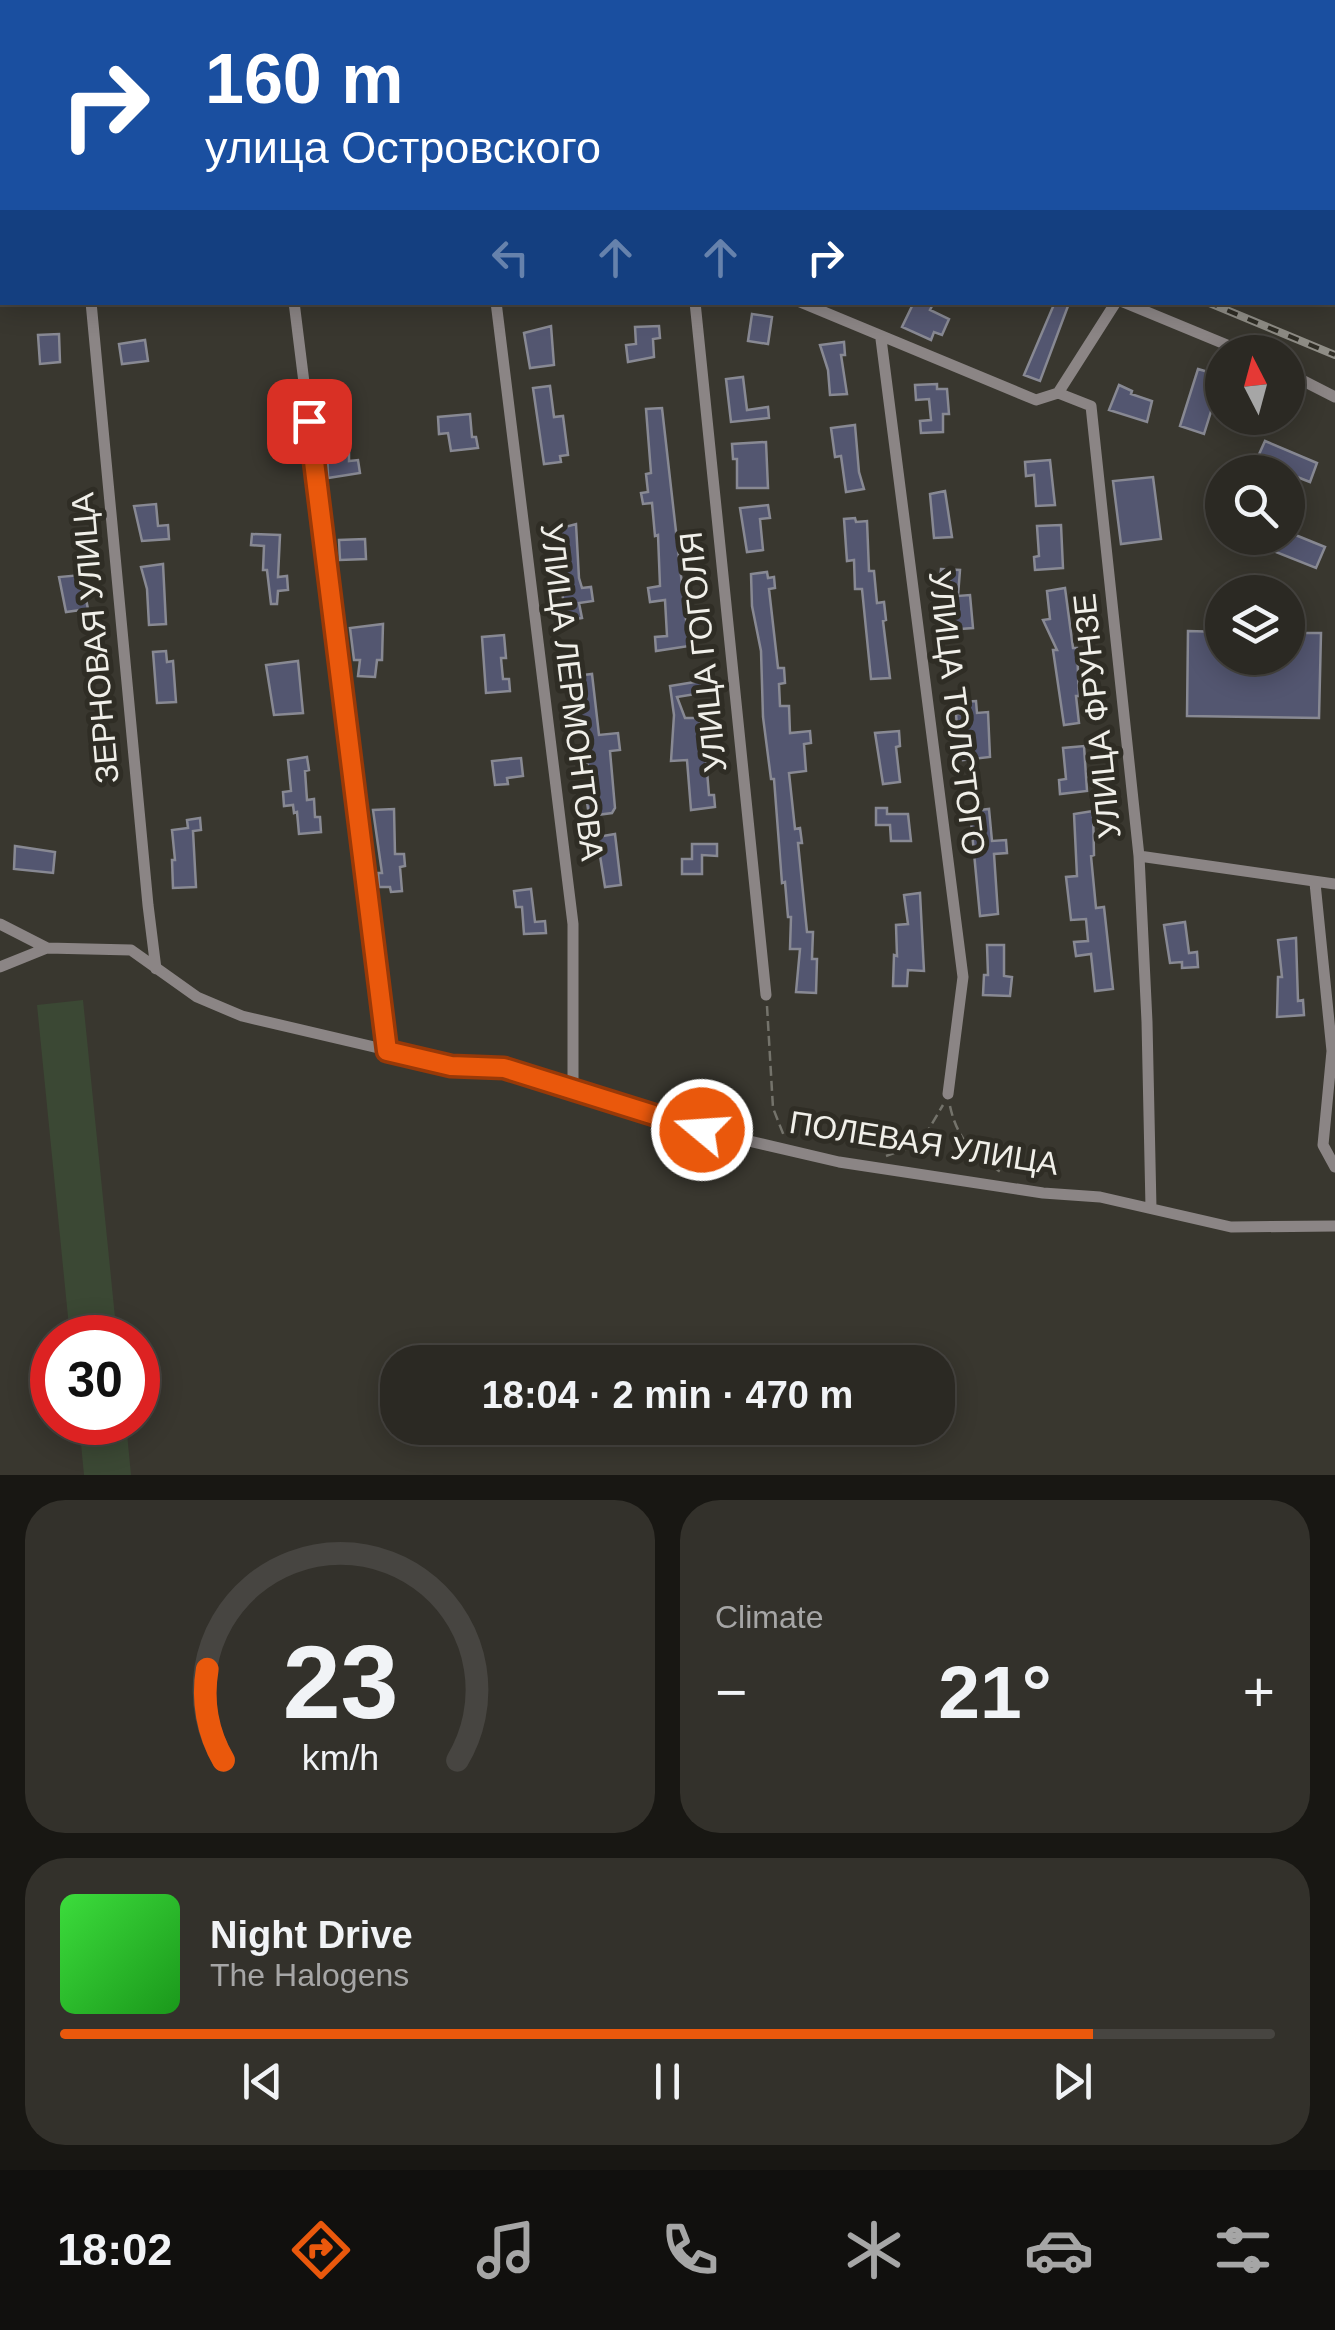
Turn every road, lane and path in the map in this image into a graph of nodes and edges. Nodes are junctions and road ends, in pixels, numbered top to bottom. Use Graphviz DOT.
graph roads {
  1 [pos="90,305"];
  2 [pos="294,305"];
  3 [pos="496,305"];
  4 [pos="696,305"];
  5 [pos="807,305"];
  6 [pos="1118,305"];
  7 [pos="1127,305"];
  8 [pos="1205,336"];
  9 [pos="881,338"];
  10 [pos="1305,382"];
  11 [pos="1058,393"];
  12 [pos="1335,397"];
  13 [pos="1139,856"];
  14 [pos="1314,882"];
  15 [pos="1335,884"];
  16 [pos="0,924"];
  17 [pos="47,948"];
  18 [pos="0,967"];
  19 [pos="156,969"];
  20 [pos="766,995"];
  21 [pos="387,1051"];
  22 [pos="573,1088"];
  23 [pos="948,1094"];
  24 [pos="794,1150"];
  25 [pos="883,1156"];
  26 [pos="1335,1167"];
  27 [pos="1013,1179"];
  28 [pos="1151,1208"];
  29 [pos="1335,1226"];
  1 -- 19 [label="street, ЗЕРНОВАЯ УЛИЦА"];
  2 -- 21 [label="street"];
  3 -- 22 [label="street, УЛИЦА ЛЕРМОНТОВА"];
  4 -- 20 [label="street, УЛИЦА ГОГОЛЯ"];
  5 -- 9 [label="street"];
  6 -- 11 [label="street"];
  7 -- 8 [label="street"];
  9 -- 11 [label="street"];
  9 -- 23 [label="street, УЛИЦА ТОЛСТОГО"];
  10 -- 12 [label="street"];
  11 -- 13 [label="street, УЛИЦА ФРУНЗЕ"];
  13 -- 14 [label="street"];
  13 -- 28 [label="street, УЛИЦА ФРУНЗЕ"];
  14 -- 15 [label="street"];
  14 -- 26 [label="street"];
  16 -- 17 [label="street"];
  17 -- 18 [label="street, ПОЛЕВАЯ УЛИЦА"];
  17 -- 19 [label="street, ПОЛЕВАЯ УЛИЦА"];
  19 -- 21 [label="street, ПОЛЕВАЯ УЛИЦА"];
  20 -- 24 [label="path"];
  21 -- 22 [label="street, ПОЛЕВАЯ УЛИЦА"];
  22 -- 24 [label="street, ПОЛЕВАЯ УЛИЦА"];
  23 -- 25 [label="path"];
  23 -- 27 [label="path"];
  24 -- 28 [label="street, ПОЛЕВАЯ УЛИЦА"];
  28 -- 29 [label="street, ПОЛЕВАЯ УЛИЦА"];
}
